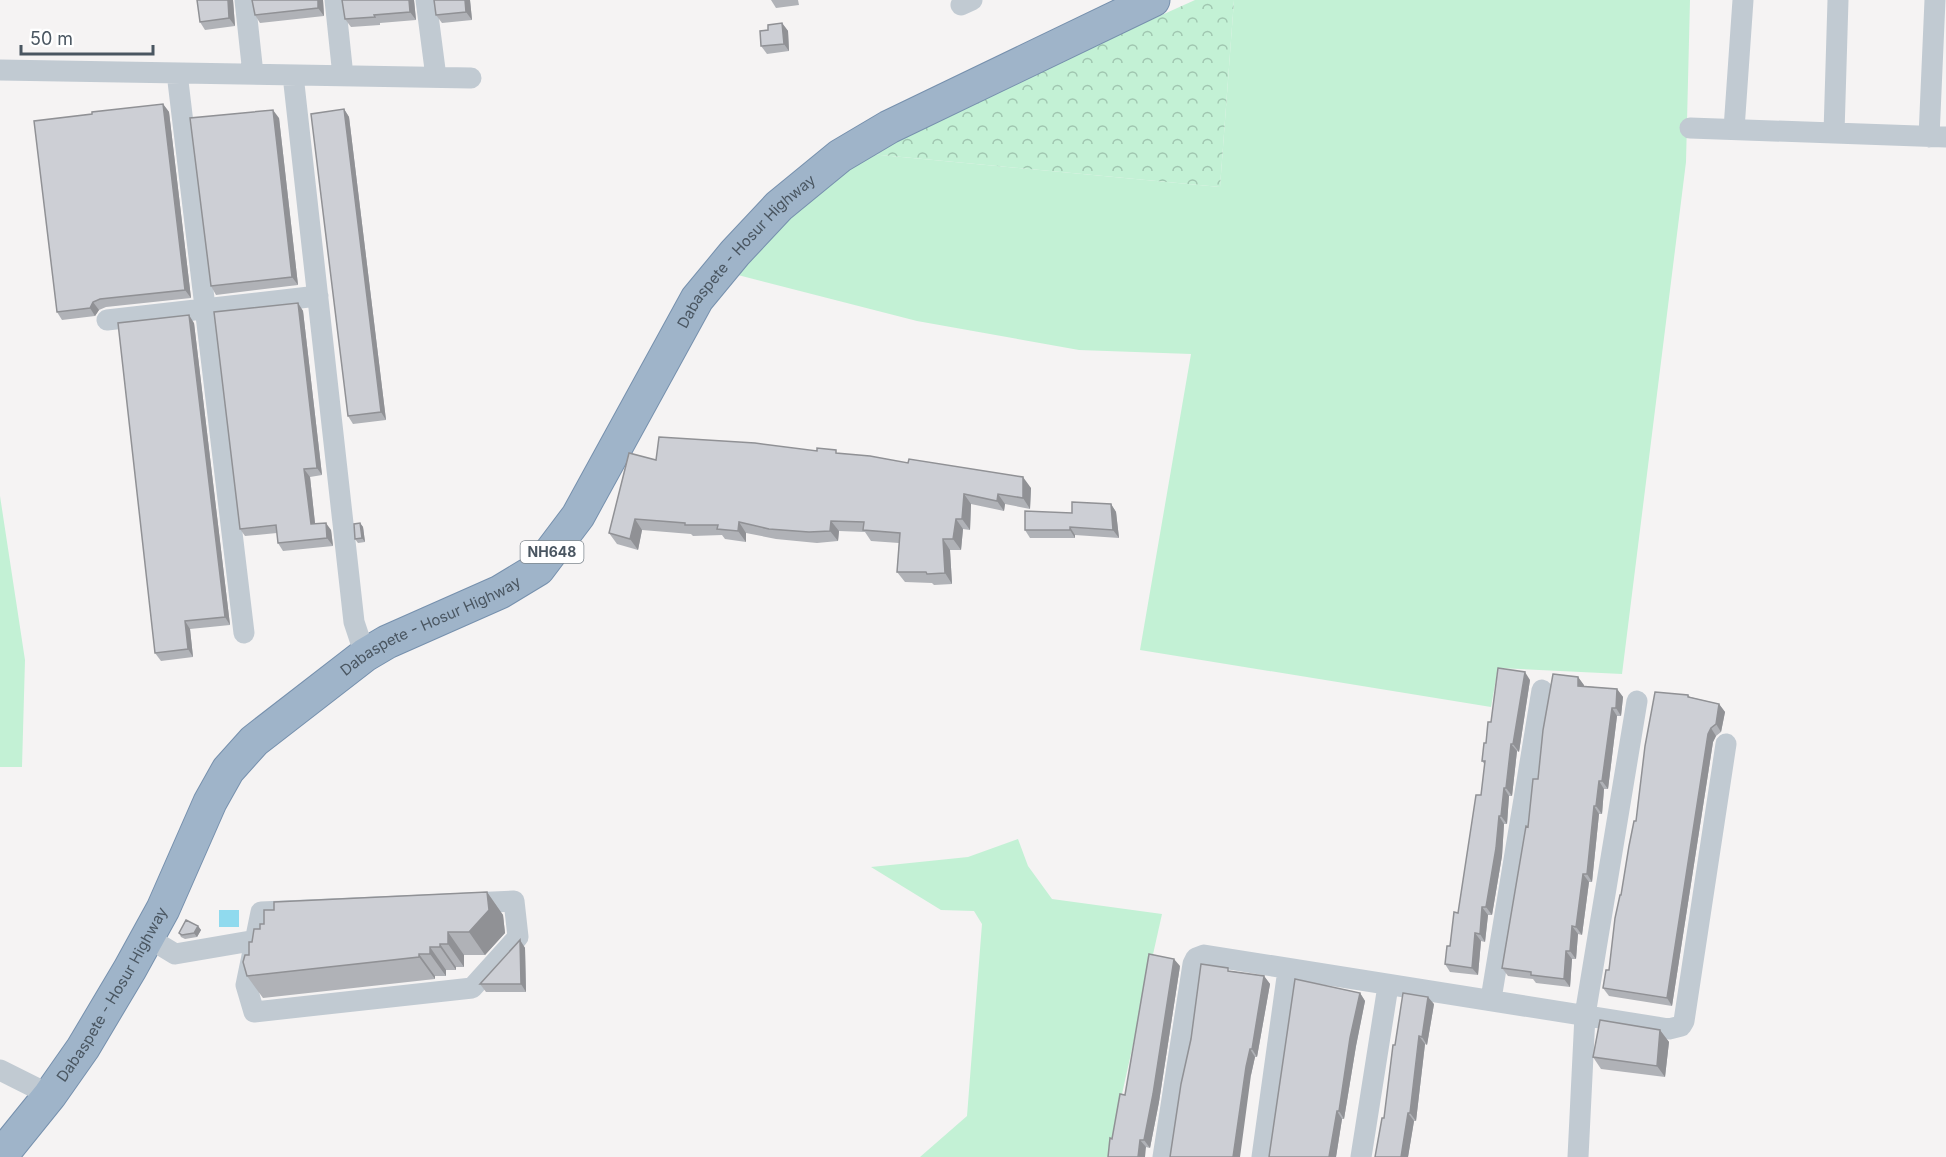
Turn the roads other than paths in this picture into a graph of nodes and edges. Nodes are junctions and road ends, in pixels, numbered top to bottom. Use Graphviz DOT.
graph roads {
  1 [pos="245,0"];
  2 [pos="335,0"];
  3 [pos="426,0"];
  4 [pos="1153,0"];
  5 [pos="1743,0"];
  6 [pos="1838,0"];
  7 [pos="1935,0"];
  8 [pos="0,70"];
  9 [pos="177,73"];
  10 [pos="253,74"];
  11 [pos="293,75"];
  12 [pos="343,76"];
  13 [pos="436,77"];
  14 [pos="471,78"];
  15 [pos="1690,128"];
  16 [pos="1734,129"];
  17 [pos="1834,133"];
  18 [pos="1938,137"];
  19 [pos="318,296"];
  20 [pos="205,309"];
  21 [pos="107,320"];
  22 [pos="244,633"];
  23 [pos="365,655"];
  24 [pos="1542,690"];
  25 [pos="1637,701"];
  26 [pos="1726,744"];
  27 [pos="147,937"];
  28 [pos="255,940"];
  29 [pos="1288,970"];
  30 [pos="1388,986"];
  31 [pos="1491,999"];
  32 [pos="1585,1015"];
  33 [pos="0,1070"];
  34 [pos="50,1095"];
  35 [pos="0,1157"];
  36 [pos="1163,1157"];
  37 [pos="1262,1157"];
  38 [pos="1361,1157"];
  39 [pos="1578,1157"];
  1 -- 10 [label="street"];
  2 -- 12 [label="street"];
  3 -- 13 [label="street"];
  4 -- 23 [label="highway, Dabaspete - Hosur Highway / NH648"];
  5 -- 16 [label="street"];
  6 -- 17 [label="street"];
  7 -- 18 [label="street"];
  8 -- 9 [label="street"];
  9 -- 10 [label="street"];
  9 -- 20 [label="street"];
  10 -- 11 [label="street"];
  11 -- 12 [label="street"];
  11 -- 19 [label="street"];
  12 -- 13 [label="street"];
  13 -- 14 [label="street"];
  15 -- 16 [label="street"];
  16 -- 17 [label="street"];
  17 -- 18 [label="street"];
  19 -- 20 [label="street"];
  19 -- 23 [label="street"];
  20 -- 21 [label="street"];
  20 -- 22 [label="street"];
  23 -- 27 [label="highway, Dabaspete - Hosur Highway / NH648"];
  24 -- 31 [label="street"];
  25 -- 32 [label="street"];
  26 -- 32 [label="street"];
  27 -- 28 [label="street"];
  27 -- 34 [label="highway, Dabaspete - Hosur Highway / NH648"];
  28 -- 28 [label="street"];
  29 -- 30 [label="street"];
  29 -- 36 [label="street"];
  29 -- 37 [label="street"];
  30 -- 31 [label="street"];
  30 -- 38 [label="street"];
  31 -- 32 [label="street"];
  32 -- 39 [label="street"];
  33 -- 34 [label="street"];
  34 -- 35 [label="highway, Dabaspete - Hosur Highway / NH648"];
}
